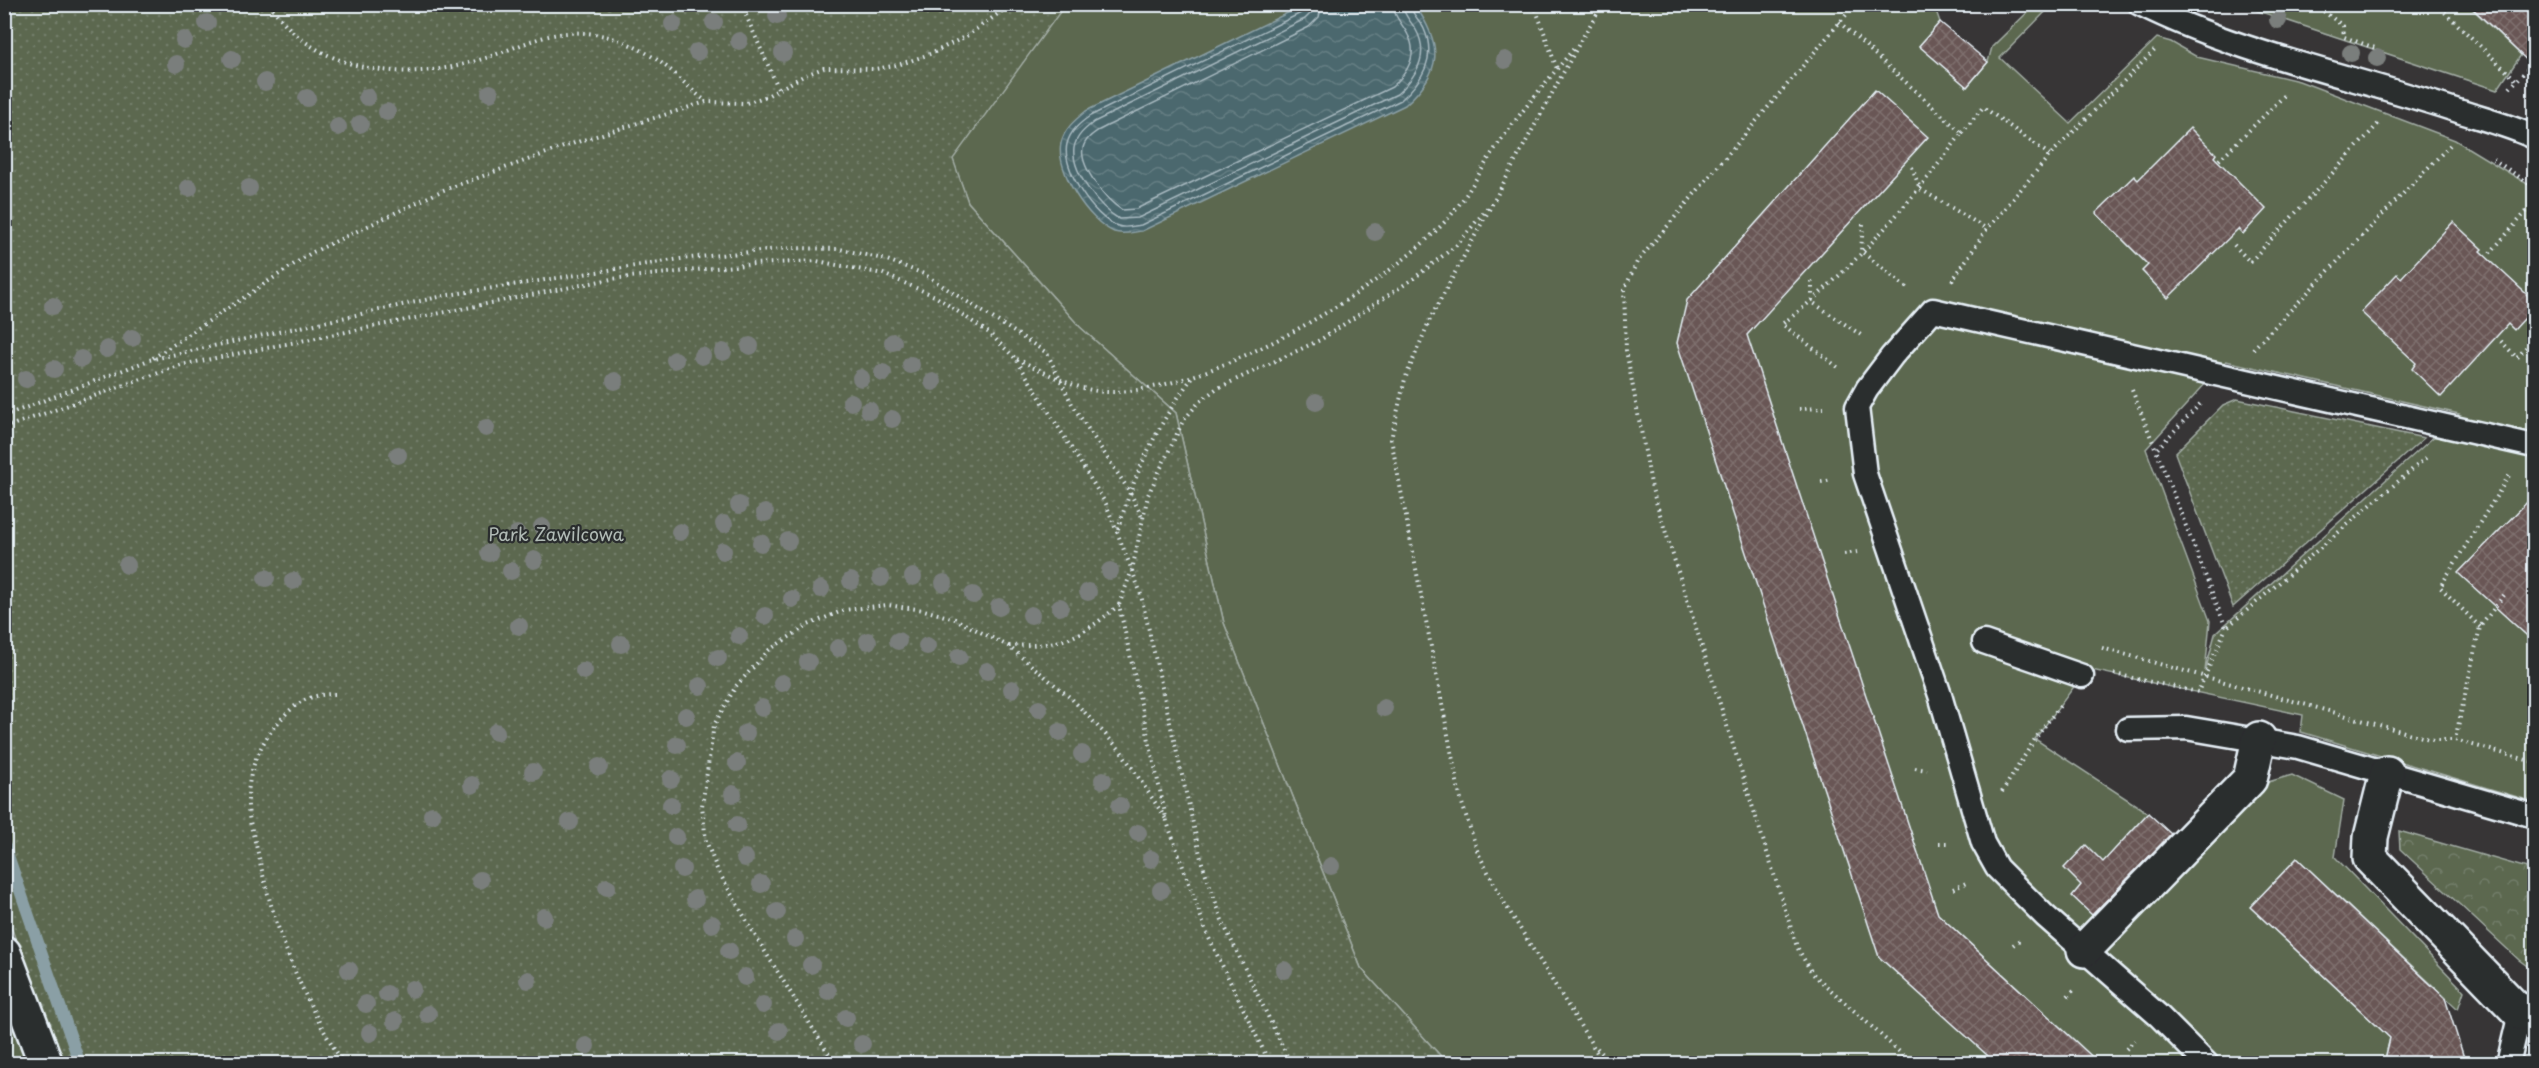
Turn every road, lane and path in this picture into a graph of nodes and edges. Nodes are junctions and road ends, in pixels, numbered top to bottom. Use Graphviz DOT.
graph roads {
  1 [pos="269,4"];
  2 [pos="741,4"];
  3 [pos="1012,4"];
  4 [pos="1534,4"];
  5 [pos="1603,4"];
  6 [pos="2140,4"];
  7 [pos="2314,4"];
  8 [pos="2436,4"];
  9 [pos="1846,15"];
  10 [pos="1839,22"];
  11 [pos="1581,40"];
  12 [pos="2377,49"];
  13 [pos="2152,51"];
  14 [pos="2535,62"];
  15 [pos="1557,70"];
  16 [pos="1560,78"];
  17 [pos="2517,81"];
  18 [pos="2291,89"];
  19 [pos="2504,89"];
  20 [pos="779,90"];
  21 [pos="706,102"];
  22 [pos="2387,115"];
  23 [pos="1962,133"];
  24 [pos="2445,136"];
  25 [pos="2535,137"];
  26 [pos="2455,140"];
  27 [pos="2484,154"];
  28 [pos="2050,155"];
  29 [pos="2219,160"];
  30 [pos="1912,167"];
  31 [pos="2535,187"];
  32 [pos="1920,189"];
  33 [pos="1492,202"];
  34 [pos="2535,203"];
  35 [pos="1863,224"];
  36 [pos="1987,229"];
  37 [pos="2234,244"];
  38 [pos="1862,251"];
  39 [pos="2490,253"];
  40 [pos="1812,282"];
  41 [pos="1812,302"];
  42 [pos="1933,310"];
  43 [pos="2535,338"];
  44 [pos="2501,341"];
  45 [pos="2118,352"];
  46 [pos="1892,356"];
  47 [pos="1016,359"];
  48 [pos="150,360"];
  49 [pos="1193,377"];
  50 [pos="1058,378"];
  51 [pos="1867,389"];
  52 [pos="4,416"];
  53 [pos="4,428"];
  54 [pos="2531,446"];
  55 [pos="2156,450"];
  56 [pos="1130,492"];
  57 [pos="1143,517"];
  58 [pos="1118,530"];
  59 [pos="1132,570"];
  60 [pos="2504,595"];
  61 [pos="1119,605"];
  62 [pos="2480,627"];
  63 [pos="1984,642"];
  64 [pos="1008,646"];
  65 [pos="2101,648"];
  66 [pos="2082,676"];
  67 [pos="335,694"];
  68 [pos="2128,729"];
  69 [pos="2259,739"];
  70 [pos="2455,741"];
  71 [pos="2535,762"];
  72 [pos="2387,773"];
  73 [pos="2535,816"];
  74 [pos="1167,822"];
  75 [pos="2084,950"];
  76 [pos="4,953"];
  77 [pos="2527,1011"];
  78 [pos="1592,1044"];
  79 [pos="46,1064"];
  80 [pos="344,1064"];
  81 [pos="834,1064"];
  82 [pos="1270,1064"];
  83 [pos="1291,1064"];
  84 [pos="1604,1064"];
  85 [pos="1612,1064"];
  86 [pos="1913,1064"];
  87 [pos="2207,1064"];
  88 [pos="2508,1064"];
  1 -- 21 [label="path"];
  2 -- 20 [label="path"];
  3 -- 20 [label="path"];
  4 -- 15 [label="path"];
  5 -- 11 [label="path"];
  6 -- 25 [label="lane"];
  7 -- 12 [label="path"];
  8 -- 17 [label="path"];
  9 -- 10 [label="path"];
  10 -- 23 [label="path"];
  10 -- 86 [label="path"];
  11 -- 15 [label="path"];
  11 -- 16 [label="path"];
  13 -- 28 [label="path"];
  14 -- 17 [label="path"];
  15 -- 16 [label="path"];
  15 -- 49 [label="path"];
  16 -- 33 [label="path"];
  17 -- 19 [label="path"];
  18 -- 29 [label="path"];
  20 -- 21 [label="path"];
  21 -- 48 [label="path"];
  22 -- 37 [label="path"];
  23 -- 28 [label="path"];
  23 -- 32 [label="path"];
  24 -- 26 [label="path"];
  27 -- 31 [label="path"];
  28 -- 36 [label="path"];
  30 -- 32 [label="path"];
  32 -- 36 [label="path"];
  32 -- 38 [label="path"];
  33 -- 57 [label="path"];
  33 -- 78 [label="path"];
  34 -- 39 [label="path"];
  35 -- 38 [label="path"];
  36 -- 42 [label="path"];
  38 -- 41 [label="path"];
  38 -- 42 [label="path"];
  40 -- 41 [label="path"];
  41 -- 46 [label="path"];
  41 -- 51 [label="path"];
  42 -- 45 [label="lane"];
  42 -- 46 [label="lane"];
  43 -- 44 [label="path"];
  45 -- 54 [label="lane"];
  45 -- 55 [label="path"];
  46 -- 51 [label="lane"];
  47 -- 50 [label="path"];
  47 -- 53 [label="path"];
  47 -- 58 [label="path"];
  48 -- 50 [label="path"];
  48 -- 52 [label="path"];
  49 -- 50 [label="path"];
  49 -- 56 [label="path"];
  50 -- 56 [label="path"];
  51 -- 75 [label="lane"];
  54 -- 62 [label="path"];
  56 -- 57 [label="path"];
  56 -- 58 [label="path"];
  57 -- 59 [label="path"];
  58 -- 59 [label="path"];
  59 -- 61 [label="path"];
  59 -- 83 [label="path"];
  60 -- 62 [label="path"];
  61 -- 64 [label="path"];
  61 -- 74 [label="path"];
  62 -- 70 [label="path"];
  63 -- 66 [label="lane"];
  64 -- 74 [label="path"];
  64 -- 81 [label="path"];
  65 -- 70 [label="path"];
  67 -- 80 [label="path"];
  68 -- 69 [label="lane"];
  69 -- 72 [label="lane"];
  69 -- 75 [label="street"];
  70 -- 71 [label="path"];
  72 -- 73 [label="lane"];
  72 -- 77 [label="street"];
  74 -- 82 [label="path"];
  75 -- 87 [label="lane"];
  76 -- 79 [label="street"];
  77 -- 88 [label="lane"];
  78 -- 84 [label="path"];
  78 -- 85 [label="path"];
}
